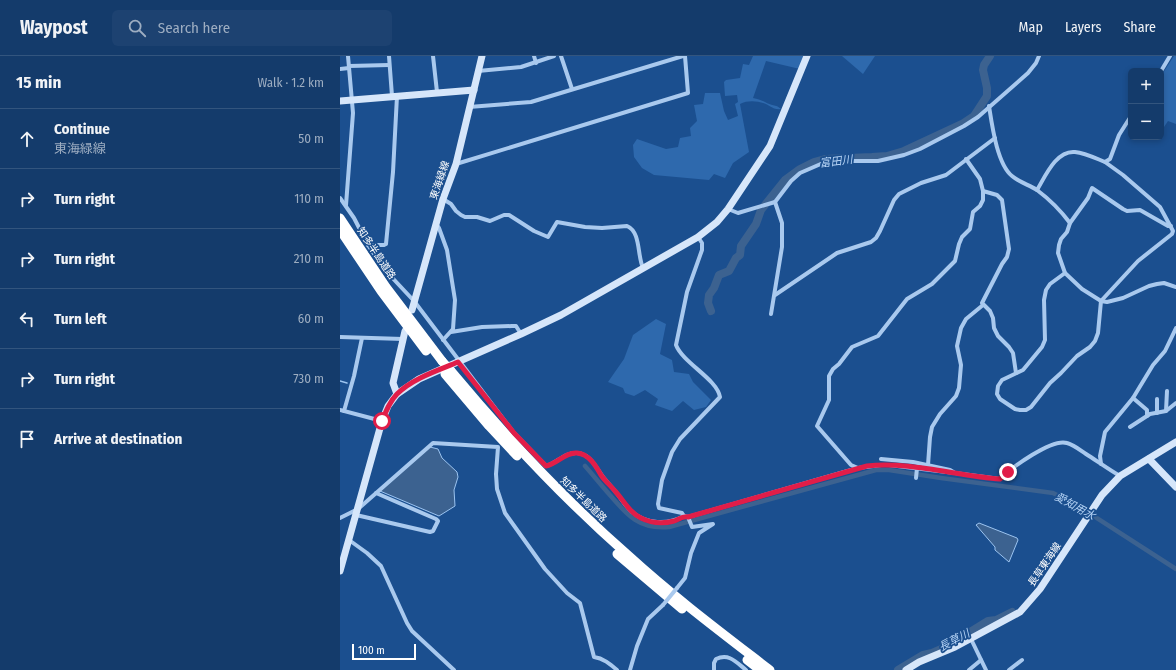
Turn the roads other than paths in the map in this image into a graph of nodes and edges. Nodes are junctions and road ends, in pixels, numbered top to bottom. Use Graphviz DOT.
graph roads {
  1 [pos="348,56"];
  2 [pos="389,56"];
  3 [pos="433,56"];
  4 [pos="482,56"];
  5 [pos="534,56"];
  6 [pos="554,56"];
  7 [pos="561,56"];
  8 [pos="684,56"];
  9 [pos="807,56"];
  10 [pos="1039,56"];
  11 [pos="1170,56"];
  12 [pos="547,57"];
  13 [pos="536,63"];
  14 [pos="389,65"];
  15 [pos="349,67"];
  16 [pos="1163,68"];
  17 [pos="340,69"];
  18 [pos="478,71"];
  19 [pos="572,89"];
  20 [pos="474,90"];
  21 [pos="437,92"];
  22 [pos="395,96"];
  23 [pos="352,100"];
  24 [pos="340,101"];
  25 [pos="989,106"];
  26 [pos="469,107"];
  27 [pos="1128,121"];
  28 [pos="994,138"];
  29 [pos="966,159"];
  30 [pos="1105,162"];
  31 [pos="456,164"];
  32 [pos="1037,190"];
  33 [pos="983,191"];
  34 [pos="340,198"];
  35 [pos="443,199"];
  36 [pos="775,202"];
  37 [pos="346,205"];
  38 [pos="728,209"];
  39 [pos="340,218"];
  40 [pos="1070,223"];
  41 [pos="436,224"];
  42 [pos="1171,226"];
  43 [pos="340,230"];
  44 [pos="1175,231"];
  45 [pos="698,237"];
  46 [pos="368,244"];
  47 [pos="643,268"];
  48 [pos="1065,273"];
  49 [pos="1176,287"];
  50 [pos="775,294"];
  51 [pos="414,301"];
  52 [pos="1101,301"];
  53 [pos="983,305"];
  54 [pos="412,310"];
  55 [pos="771,314"];
  56 [pos="1176,328"];
  57 [pos="405,331"];
  58 [pos="451,332"];
  59 [pos="521,334"];
  60 [pos="340,337"];
  61 [pos="362,338"];
  62 [pos="403,339"];
  63 [pos="443,340"];
  64 [pos="458,362"];
  65 [pos="440,363"];
  66 [pos="448,373"];
  67 [pos="1016,373"];
  68 [pos="1167,391"];
  69 [pos="398,394"];
  70 [pos="1133,398"];
  71 [pos="1158,399"];
  72 [pos="1147,404"];
  73 [pos="1176,404"];
  74 [pos="1147,410"];
  75 [pos="342,411"];
  76 [pos="1166,411"];
  77 [pos="1157,413"];
  78 [pos="1147,416"];
  79 [pos="382,421"];
  80 [pos="1130,426"];
  81 [pos="1176,442"];
  82 [pos="881,459"];
  83 [pos="1149,459"];
  84 [pos="1101,464"];
  85 [pos="928,465"];
  86 [pos="858,468"];
  87 [pos="917,468"];
  88 [pos="955,473"];
  89 [pos="1120,476"];
  90 [pos="916,478"];
  91 [pos="1176,487"];
  92 [pos="376,493"];
  93 [pos="357,512"];
  94 [pos="686,517"];
  95 [pos="340,518"];
  96 [pos="350,540"];
  97 [pos="340,571"];
  98 [pos="971,639"];
  99 [pos="750,655"];
  100 [pos="981,660"];
  101 [pos="1022,660"];
  102 [pos="754,669"];
  103 [pos="454,670"];
  104 [pos="617,670"];
  105 [pos="630,670"];
  106 [pos="714,670"];
  107 [pos="770,670"];
  108 [pos="776,670"];
  109 [pos="906,670"];
  110 [pos="968,670"];
  111 [pos="986,670"];
  112 [pos="1009,670"];
  1 -- 15 [label="street"];
  2 -- 14 [label="street"];
  3 -- 21 [label="street"];
  4 -- 18 [label="main road, 東海緑線"];
  5 -- 13 [label="street"];
  6 -- 12 [label="street"];
  7 -- 19 [label="street"];
  8 -- 19 [label="street"];
  8 -- 31 [label="street"];
  9 -- 38 [label="main road"];
  10 -- 25 [label="street"];
  11 -- 16 [label="street"];
  12 -- 13 [label="street"];
  13 -- 18 [label="street"];
  14 -- 15 [label="street"];
  14 -- 22 [label="street"];
  15 -- 17 [label="street"];
  15 -- 23 [label="street"];
  18 -- 20 [label="main road, 東海緑線"];
  19 -- 26 [label="street"];
  20 -- 21 [label="main road"];
  20 -- 26 [label="main road, 東海緑線"];
  21 -- 22 [label="main road"];
  22 -- 23 [label="main road"];
  22 -- 46 [label="street"];
  23 -- 24 [label="main road"];
  23 -- 37 [label="street"];
  25 -- 28 [label="street"];
  25 -- 36 [label="street"];
  26 -- 31 [label="main road, 東海緑線"];
  27 -- 30 [label="street"];
  28 -- 29 [label="street"];
  28 -- 32 [label="street"];
  29 -- 33 [label="street"];
  29 -- 50 [label="street"];
  30 -- 32 [label="street"];
  30 -- 42 [label="street"];
  31 -- 35 [label="main road, 東海緑線"];
  32 -- 40 [label="street"];
  33 -- 53 [label="street"];
  33 -- 86 [label="street"];
  34 -- 37 [label="street"];
  35 -- 41 [label="main road, 東海緑線"];
  35 -- 47 [label="street"];
  36 -- 38 [label="street"];
  36 -- 50 [label="street"];
  37 -- 46 [label="street"];
  38 -- 45 [label="main road"];
  39 -- 65 [label="highway, 知多半島道路"];
  40 -- 42 [label="street"];
  40 -- 48 [label="street"];
  41 -- 51 [label="main road, 東海緑線"];
  41 -- 58 [label="street"];
  42 -- 44 [label="street"];
  43 -- 65 [label="highway, 知多半島道路"];
  44 -- 52 [label="street"];
  45 -- 47 [label="main road"];
  45 -- 94 [label="street"];
  46 -- 51 [label="street"];
  47 -- 59 [label="main road"];
  48 -- 52 [label="street"];
  48 -- 67 [label="street"];
  49 -- 52 [label="street"];
  50 -- 55 [label="street"];
  51 -- 54 [label="main road, 東海緑線"];
  51 -- 63 [label="street"];
  52 -- 67 [label="street"];
  53 -- 67 [label="street"];
  53 -- 85 [label="street"];
  56 -- 70 [label="street"];
  57 -- 62 [label="main road"];
  58 -- 59 [label="street"];
  58 -- 63 [label="street"];
  59 -- 64 [label="main road"];
  60 -- 61 [label="street"];
  61 -- 62 [label="street"];
  61 -- 75 [label="street"];
  62 -- 69 [label="main road"];
  63 -- 64 [label="street"];
  64 -- 69 [label="main road"];
  64 -- 94 [label="street"];
  65 -- 66 [label="highway, 知多半島道路, bridge"];
  66 -- 99 [label="highway, 知多半島道路"];
  66 -- 102 [label="highway, 知多半島道路"];
  68 -- 76 [label="street"];
  69 -- 79 [label="main road"];
  70 -- 74 [label="street"];
  70 -- 84 [label="street"];
  71 -- 77 [label="street"];
  72 -- 74 [label="street"];
  73 -- 76 [label="street"];
  74 -- 78 [label="street"];
  75 -- 79 [label="street"];
  76 -- 77 [label="street"];
  77 -- 78 [label="street"];
  78 -- 80 [label="street"];
  79 -- 93 [label="main road"];
  81 -- 83 [label="main road, 長草東海線"];
  82 -- 85 [label="street"];
  83 -- 89 [label="main road, 長草東海線"];
  83 -- 91 [label="main road"];
  84 -- 88 [label="street"];
  84 -- 89 [label="street"];
  85 -- 88 [label="street"];
  86 -- 87 [label="street"];
  86 -- 94 [label="street"];
  87 -- 88 [label="street"];
  87 -- 90 [label="street"];
  89 -- 98 [label="main road, 長草東海線"];
  92 -- 93 [label="street"];
  92 -- 93 [label="street"];
  92 -- 104 [label="street"];
  93 -- 95 [label="street"];
  93 -- 96 [label="main road"];
  94 -- 105 [label="street, bridge"];
  96 -- 97 [label="main road"];
  96 -- 103 [label="street"];
  98 -- 100 [label="street"];
  98 -- 109 [label="main road, 長草東海線"];
  99 -- 107 [label="highway, 知多半島道路"];
  99 -- 108 [label="highway"];
  100 -- 110 [label="street"];
  100 -- 111 [label="street"];
  101 -- 112 [label="street"];
  102 -- 106 [label="street"];
}
